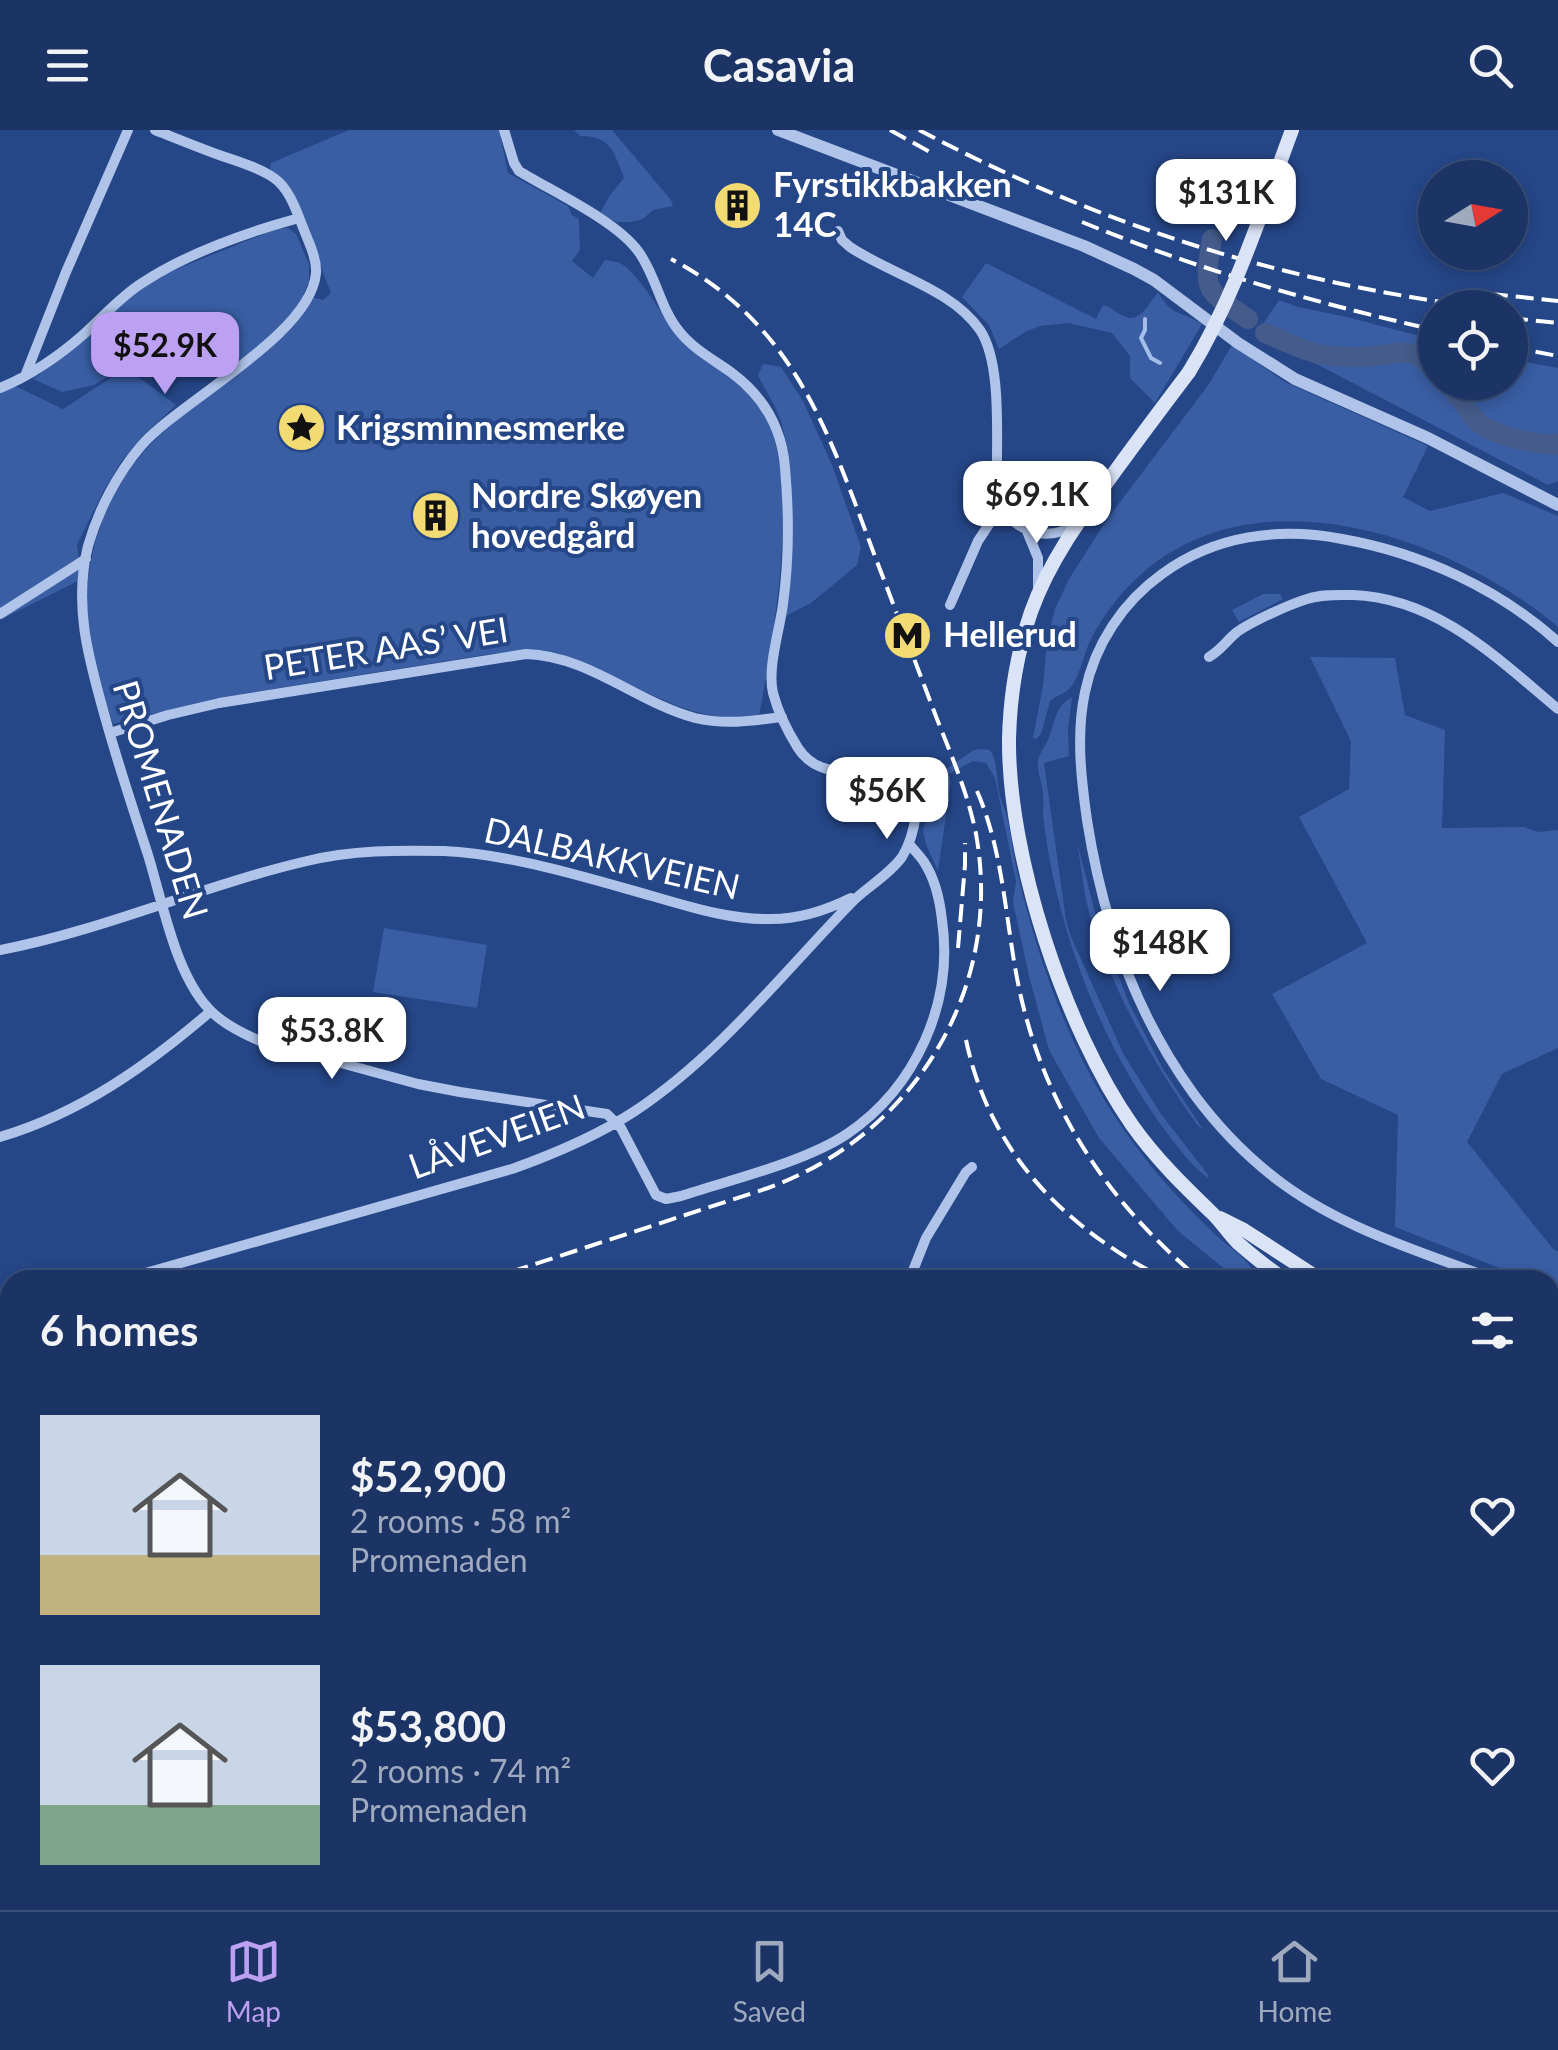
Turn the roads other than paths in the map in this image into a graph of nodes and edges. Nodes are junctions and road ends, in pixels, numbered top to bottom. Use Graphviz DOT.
graph roads {
  1 [pos="128,130"];
  2 [pos="155,130"];
  3 [pos="504,130"];
  4 [pos="778,130"];
  5 [pos="1292,130"];
  6 [pos="298,218"];
  7 [pos="838,231"];
  8 [pos="24,378"];
  9 [pos="0,388"];
  10 [pos="1558,504"];
  11 [pos="1001,506"];
  12 [pos="1078,521"];
  13 [pos="1027,530"];
  14 [pos="86,559"];
  15 [pos="1038,594"];
  16 [pos="950,605"];
  17 [pos="0,614"];
  18 [pos="1558,642"];
  19 [pos="1208,658"];
  20 [pos="1558,710"];
  21 [pos="782,716"];
  22 [pos="110,733"];
  23 [pos="909,844"];
  24 [pos="861,893"];
  25 [pos="162,903"];
  26 [pos="0,950"];
  27 [pos="211,1011"];
  28 [pos="616,1122"];
  29 [pos="0,1137"];
  30 [pos="972,1168"];
  31 [pos="1214,1215"];
  32 [pos="1293,1263"];
  33 [pos="156,1270"];
  34 [pos="913,1270"];
  35 [pos="1271,1270"];
  36 [pos="1281,1270"];
  37 [pos="1305,1270"];
  38 [pos="1470,1270"];
  1 -- 8 [label="street"];
  2 -- 6 [label="street"];
  3 -- 21 [label="street"];
  4 -- 10 [label="street"];
  5 -- 12 [label="main road, bridge"];
  6 -- 8 [label="street"];
  6 -- 14 [label="street, PROMENADEN"];
  7 -- 11 [label="street"];
  8 -- 9 [label="street"];
  11 -- 13 [label="street"];
  11 -- 16 [label="street"];
  12 -- 13 [label="street"];
  12 -- 15 [label="main road"];
  13 -- 15 [label="street"];
  14 -- 17 [label="street"];
  14 -- 22 [label="street, PROMENADEN"];
  15 -- 31 [label="main road"];
  18 -- 38 [label="street"];
  19 -- 20 [label="street"];
  21 -- 22 [label="street, PETER AAS’ VEI"];
  21 -- 23 [label="street"];
  22 -- 25 [label="street, PROMENADEN"];
  23 -- 24 [label="street, LÅVEVEIEN"];
  23 -- 28 [label="street"];
  24 -- 25 [label="street, DALBAKKVEIEN"];
  24 -- 28 [label="street, LÅVEVEIEN"];
  25 -- 26 [label="street, DALBAKKVEIEN"];
  25 -- 27 [label="street, PROMENADEN"];
  27 -- 28 [label="street, PROMENADEN"];
  27 -- 29 [label="street"];
  28 -- 33 [label="street, LÅVEVEIEN"];
  30 -- 34 [label="street"];
  31 -- 32 [label="main road"];
  31 -- 35 [label="main road"];
  32 -- 36 [label="street"];
  32 -- 37 [label="main road"];
}
